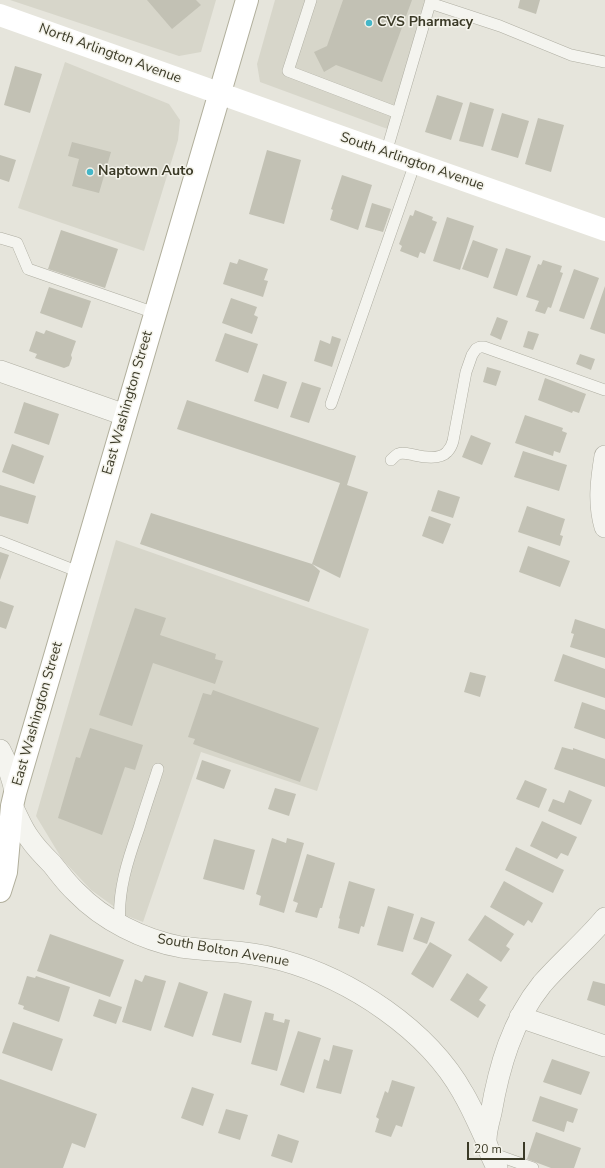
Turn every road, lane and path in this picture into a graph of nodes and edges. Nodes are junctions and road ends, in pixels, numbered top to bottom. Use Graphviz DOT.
graph roads {
  1 [pos="247,0"];
  2 [pos="311,0"];
  3 [pos="430,2"];
  4 [pos="0,15"];
  5 [pos="605,62"];
  6 [pos="219,93"];
  7 [pos="398,113"];
  8 [pos="386,153"];
  9 [pos="415,163"];
  10 [pos="605,230"];
  11 [pos="0,238"];
  12 [pos="155,313"];
  13 [pos="0,371"];
  14 [pos="605,390"];
  15 [pos="331,404"];
  16 [pos="125,415"];
  17 [pos="605,456"];
  18 [pos="391,460"];
  19 [pos="605,527"];
  20 [pos="0,541"];
  21 [pos="79,572"];
  22 [pos="0,750"];
  23 [pos="158,769"];
  24 [pos="14,800"];
  25 [pos="0,829"];
  26 [pos="0,891"];
  27 [pos="605,918"];
  28 [pos="120,925"];
  29 [pos="520,1017"];
  30 [pos="605,1046"];
  31 [pos="491,1154"];
  32 [pos="533,1168"];
  1 -- 6 [label="main road, East Washington Street"];
  2 -- 7 [label="lane"];
  3 -- 5 [label="lane"];
  3 -- 7 [label="lane"];
  4 -- 6 [label="main road, North Arlington Avenue"];
  6 -- 8 [label="main road, South Arlington Avenue"];
  6 -- 12 [label="main road, East Washington Street"];
  7 -- 8 [label="lane"];
  8 -- 9 [label="main road, South Arlington Avenue"];
  9 -- 10 [label="main road, South Arlington Avenue"];
  9 -- 15 [label="lane"];
  11 -- 12 [label="lane"];
  12 -- 16 [label="main road, East Washington Street"];
  13 -- 16 [label="street"];
  14 -- 18 [label="lane"];
  16 -- 21 [label="main road, East Washington Street"];
  17 -- 19 [label="street"];
  20 -- 21 [label="lane"];
  21 -- 24 [label="main road, East Washington Street"];
  22 -- 24 [label="street, South Bolton Avenue"];
  23 -- 28 [label="lane"];
  24 -- 25 [label="main road, East Washington Street"];
  24 -- 26 [label="main road, East Washington Street"];
  24 -- 28 [label="street, South Bolton Avenue"];
  27 -- 29 [label="street"];
  28 -- 31 [label="street, South Bolton Avenue"];
  29 -- 30 [label="street"];
  29 -- 31 [label="street"];
  31 -- 32 [label="lane"];
}
